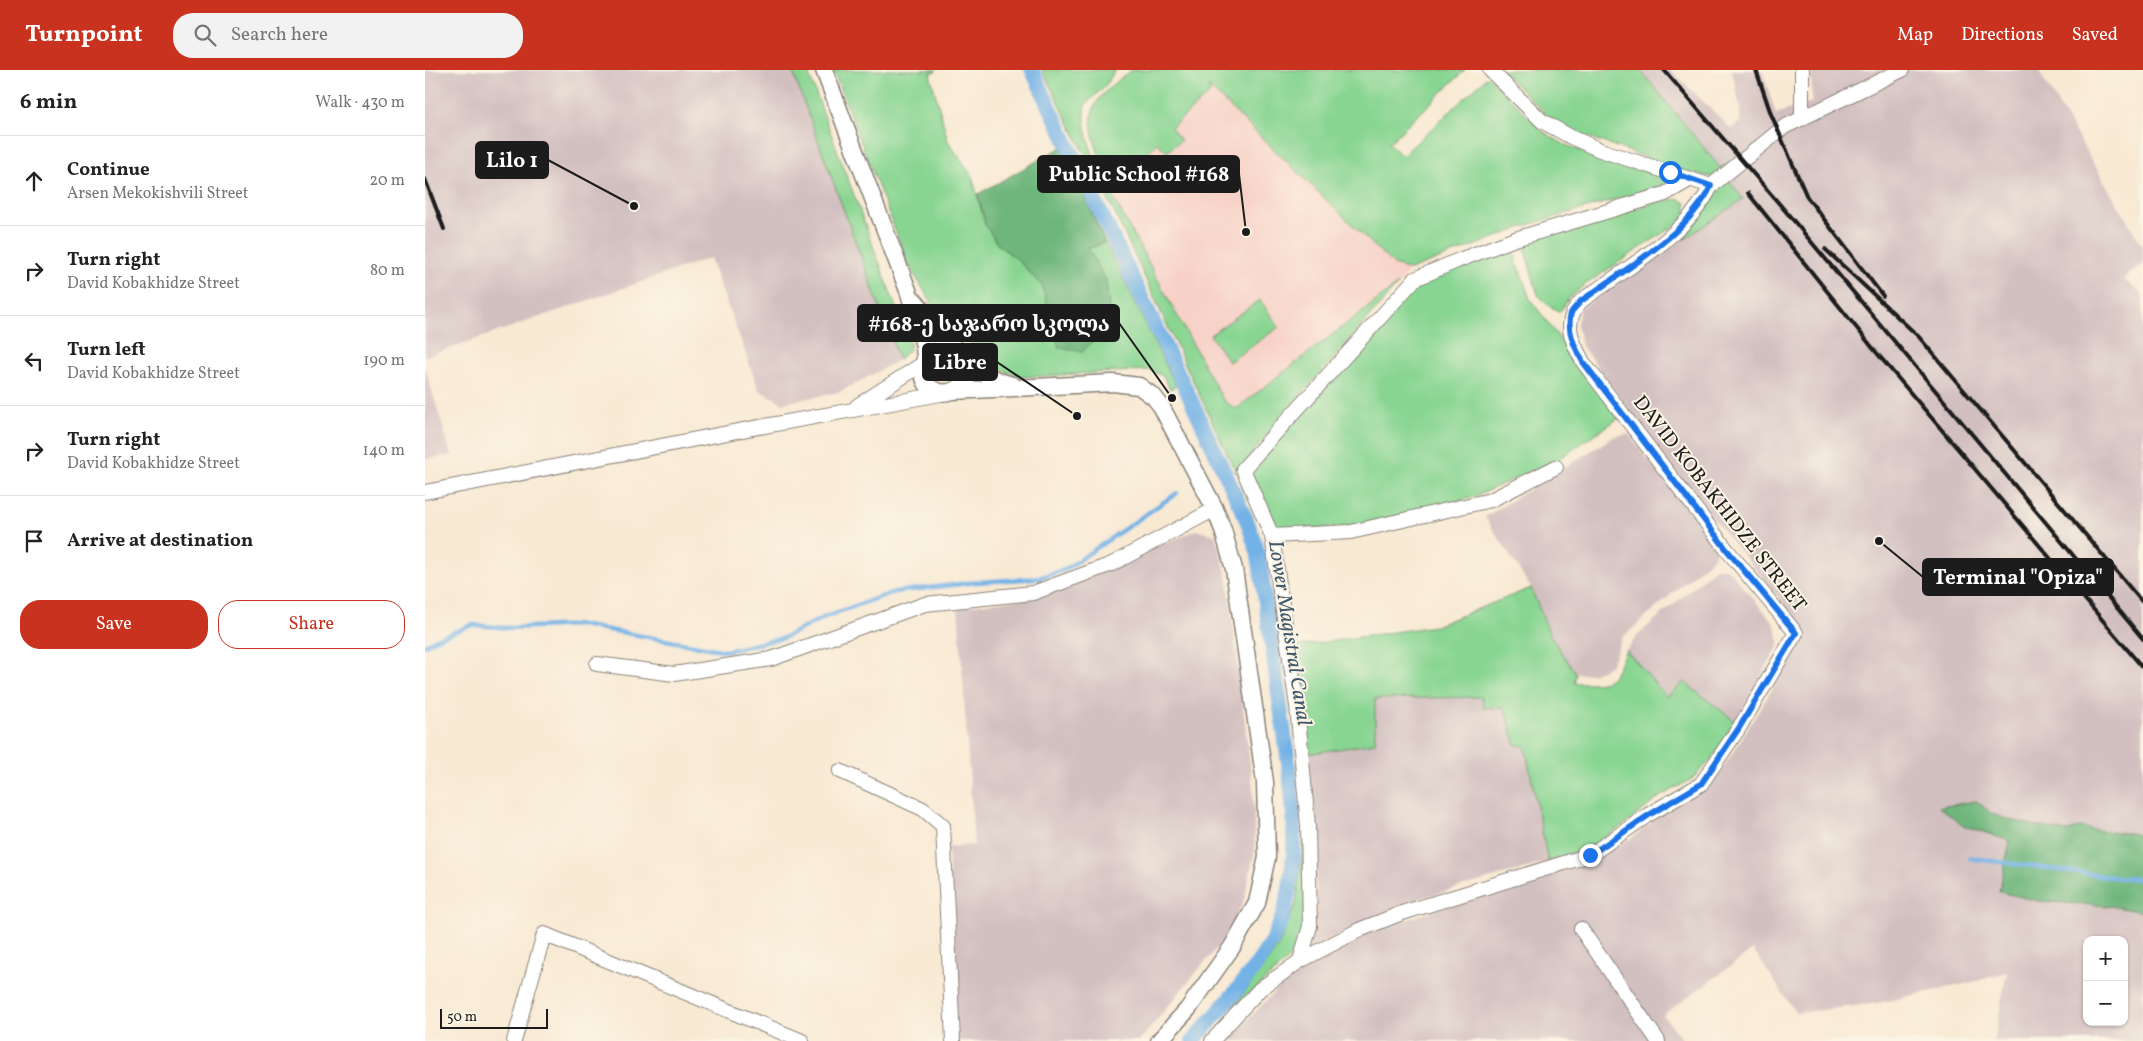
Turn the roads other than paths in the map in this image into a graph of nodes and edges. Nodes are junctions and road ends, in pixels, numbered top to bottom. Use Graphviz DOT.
graph roads {
  1 [pos="824,70"];
  2 [pos="1490,70"];
  3 [pos="1802,70"];
  4 [pos="1902,70"];
  5 [pos="1802,119"];
  6 [pos="1691,179"];
  7 [pos="1711,186"];
  8 [pos="909,293"];
  9 [pos="960,354"];
  10 [pos="924,361"];
  11 [pos="1021,387"];
  12 [pos="950,392"];
  13 [pos="853,409"];
  14 [pos="1556,467"];
  15 [pos="425,492"];
  16 [pos="1215,509"];
  17 [pos="1272,536"];
  18 [pos="597,664"];
  19 [pos="840,771"];
  20 [pos="1581,929"];
  21 [pos="1300,960"];
  22 [pos="514,1041"];
  23 [pos="802,1041"];
  24 [pos="953,1041"];
  25 [pos="1159,1041"];
  26 [pos="1212,1041"];
  27 [pos="1658,1041"];
  1 -- 8 [label="street"];
  2 -- 6 [label="street"];
  3 -- 5 [label="street"];
  4 -- 5 [label="street"];
  5 -- 7 [label="street"];
  6 -- 7 [label="street"];
  6 -- 17 [label="street"];
  7 -- 21 [label="street, DAVID KOBAKHIDZE STREET"];
  8 -- 9 [label="street"];
  8 -- 10 [label="street"];
  9 -- 10 [label="street"];
  9 -- 11 [label="street"];
  9 -- 12 [label="street"];
  10 -- 12 [label="street"];
  10 -- 13 [label="street"];
  11 -- 12 [label="street"];
  11 -- 16 [label="street"];
  12 -- 13 [label="street"];
  13 -- 15 [label="street"];
  14 -- 17 [label="street"];
  16 -- 18 [label="street"];
  16 -- 25 [label="street"];
  17 -- 21 [label="street"];
  19 -- 24 [label="street"];
  20 -- 27 [label="street"];
  21 -- 26 [label="street, DAVID KOBAKHIDZE STREET"];
  22 -- 23 [label="street"];
}
